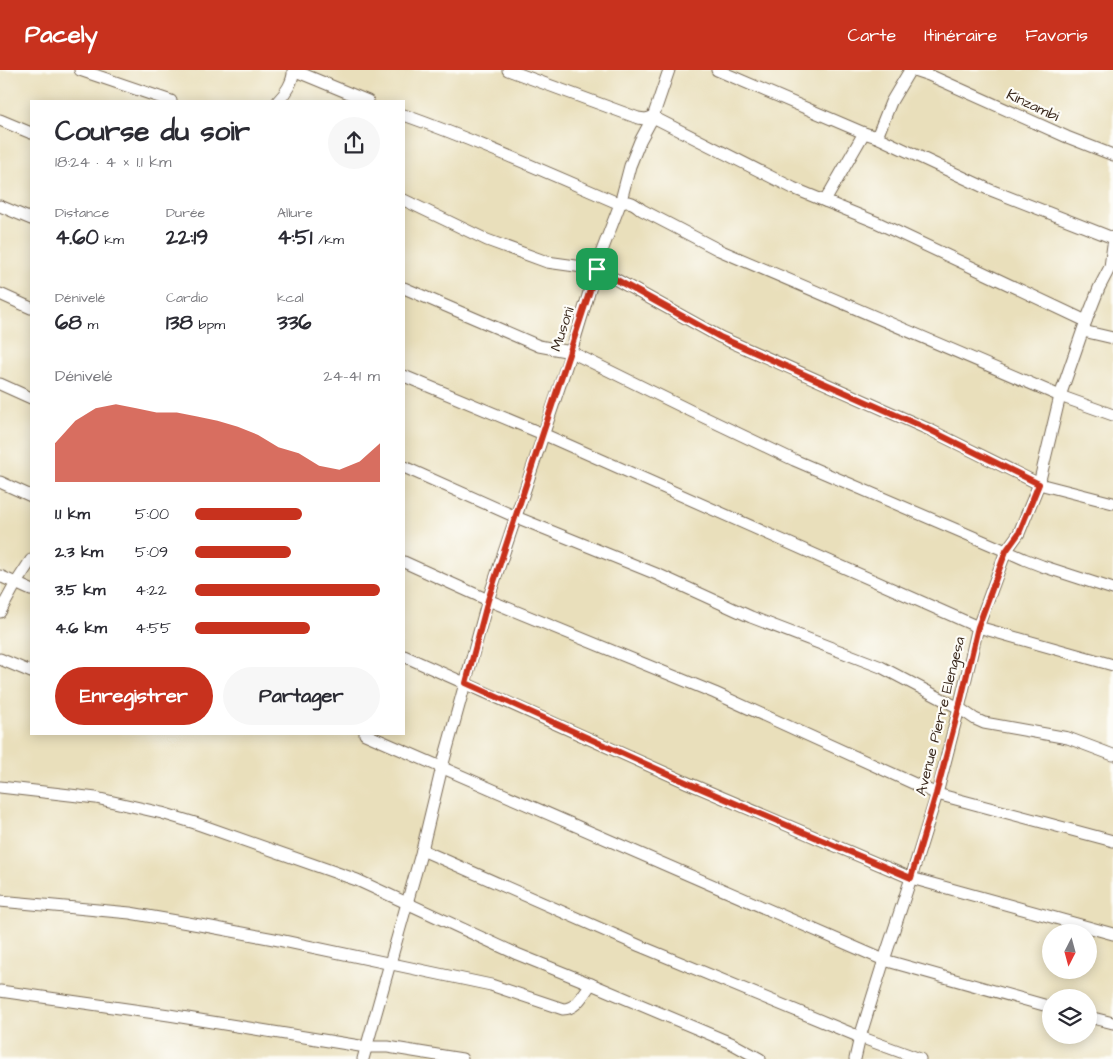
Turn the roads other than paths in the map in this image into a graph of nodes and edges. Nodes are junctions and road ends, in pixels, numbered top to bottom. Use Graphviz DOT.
graph roads {
  1 [pos="80,70"];
  2 [pos="508,70"];
  3 [pos="668,70"];
  4 [pos="717,70"];
  5 [pos="912,70"];
  6 [pos="168,100"];
  7 [pos="279,100"];
  8 [pos="366,100"];
  9 [pos="405,115"];
  10 [pos="653,117"];
  11 [pos="0,120"];
  12 [pos="30,133"];
  13 [pos="864,133"];
  14 [pos="878,137"];
  15 [pos="1113,155"];
  16 [pos="405,200"];
  17 [pos="825,201"];
  18 [pos="620,204"];
  19 [pos="0,206"];
  20 [pos="30,219"];
  21 [pos="1113,238"];
  22 [pos="1113,251"];
  23 [pos="597,269"];
  24 [pos="405,288"];
  25 [pos="0,294"];
  26 [pos="30,308"];
  27 [pos="1084,326"];
  28 [pos="1113,338"];
  29 [pos="571,352"];
  30 [pos="405,376"];
  31 [pos="0,384"];
  32 [pos="1060,396"];
  33 [pos="30,398"];
  34 [pos="1113,415"];
  35 [pos="543,434"];
  36 [pos="405,467"];
  37 [pos="0,482"];
  38 [pos="1039,484"];
  39 [pos="30,496"];
  40 [pos="1113,503"];
  41 [pos="516,517"];
  42 [pos="1006,551"];
  43 [pos="30,562"];
  44 [pos="405,562"];
  45 [pos="0,576"];
  46 [pos="16,583"];
  47 [pos="1113,588"];
  48 [pos="30,590"];
  49 [pos="488,600"];
  50 [pos="0,612"];
  51 [pos="978,627"];
  52 [pos="405,656"];
  53 [pos="0,659"];
  54 [pos="1113,666"];
  55 [pos="30,672"];
  56 [pos="466,683"];
  57 [pos="959,708"];
  58 [pos="367,735"];
  59 [pos="1113,755"];
  60 [pos="442,767"];
  61 [pos="0,787"];
  62 [pos="936,794"];
  63 [pos="1113,841"];
  64 [pos="422,850"];
  65 [pos="911,878"];
  66 [pos="0,901"];
  67 [pos="407,903"];
  68 [pos="1113,934"];
  69 [pos="884,960"];
  70 [pos="390,964"];
  71 [pos="591,984"];
  72 [pos="0,991"];
  73 [pos="1042,1004"];
  74 [pos="1097,1019"];
  75 [pos="1113,1023"];
  76 [pos="860,1038"];
  77 [pos="366,1047"];
  78 [pos="363,1059"];
  79 [pos="462,1059"];
  80 [pos="760,1059"];
  81 [pos="855,1059"];
  82 [pos="920,1059"];
  1 -- 6 [label="street"];
  2 -- 10 [label="street"];
  3 -- 10 [label="street, Musoni"];
  4 -- 13 [label="street"];
  5 -- 14 [label="street"];
  5 -- 15 [label="street, Kinzambi"];
  7 -- 8 [label="street"];
  9 -- 18 [label="street"];
  10 -- 17 [label="street"];
  10 -- 18 [label="street, Musoni"];
  11 -- 12 [label="street"];
  13 -- 14 [label="street"];
  13 -- 17 [label="street"];
  14 -- 21 [label="street"];
  16 -- 23 [label="street"];
  17 -- 27 [label="street"];
  18 -- 23 [label="street, Musoni"];
  18 -- 32 [label="street"];
  19 -- 20 [label="street"];
  22 -- 27 [label="street, Avenue Pierre Elengesa"];
  23 -- 29 [label="street, Musoni"];
  23 -- 38 [label="street"];
  24 -- 29 [label="street"];
  25 -- 26 [label="street"];
  27 -- 28 [label="street"];
  27 -- 32 [label="street, Avenue Pierre Elengesa"];
  29 -- 35 [label="street, Musoni"];
  29 -- 42 [label="street"];
  30 -- 35 [label="street"];
  31 -- 33 [label="street"];
  32 -- 34 [label="street"];
  32 -- 38 [label="street, Avenue Pierre Elengesa"];
  35 -- 41 [label="street, Musoni"];
  35 -- 51 [label="street"];
  36 -- 41 [label="street"];
  37 -- 39 [label="street"];
  38 -- 40 [label="street"];
  38 -- 42 [label="street, Avenue Pierre Elengesa"];
  41 -- 49 [label="street, Musoni"];
  41 -- 57 [label="street"];
  42 -- 47 [label="street"];
  42 -- 51 [label="street, Avenue Pierre Elengesa"];
  43 -- 46 [label="street"];
  44 -- 49 [label="street"];
  45 -- 46 [label="street"];
  46 -- 48 [label="street"];
  46 -- 50 [label="street"];
  49 -- 56 [label="street, Musoni"];
  49 -- 62 [label="street"];
  51 -- 54 [label="street"];
  51 -- 57 [label="street, Avenue Pierre Elengesa"];
  52 -- 56 [label="street"];
  53 -- 55 [label="street"];
  56 -- 60 [label="street, Musoni"];
  56 -- 65 [label="street"];
  57 -- 59 [label="street"];
  57 -- 62 [label="street, Avenue Pierre Elengesa"];
  58 -- 60 [label="street"];
  60 -- 64 [label="street, Musoni"];
  60 -- 69 [label="street"];
  61 -- 67 [label="street"];
  62 -- 63 [label="street"];
  62 -- 65 [label="street, Avenue Pierre Elengesa"];
  64 -- 67 [label="street, Musoni"];
  64 -- 76 [label="street"];
  65 -- 68 [label="street"];
  65 -- 69 [label="street, Avenue Pierre Elengesa"];
  66 -- 70 [label="street"];
  67 -- 70 [label="street, Musoni"];
  67 -- 71 [label="street"];
  69 -- 73 [label="street"];
  69 -- 76 [label="street, Avenue Pierre Elengesa"];
  70 -- 71 [label="street"];
  70 -- 77 [label="street, Musoni"];
  71 -- 80 [label="street"];
  72 -- 77 [label="street"];
  74 -- 75 [label="street"];
  76 -- 81 [label="street, Avenue Pierre Elengesa"];
  76 -- 82 [label="street"];
  77 -- 78 [label="street, Musoni"];
  77 -- 79 [label="street"];
}
